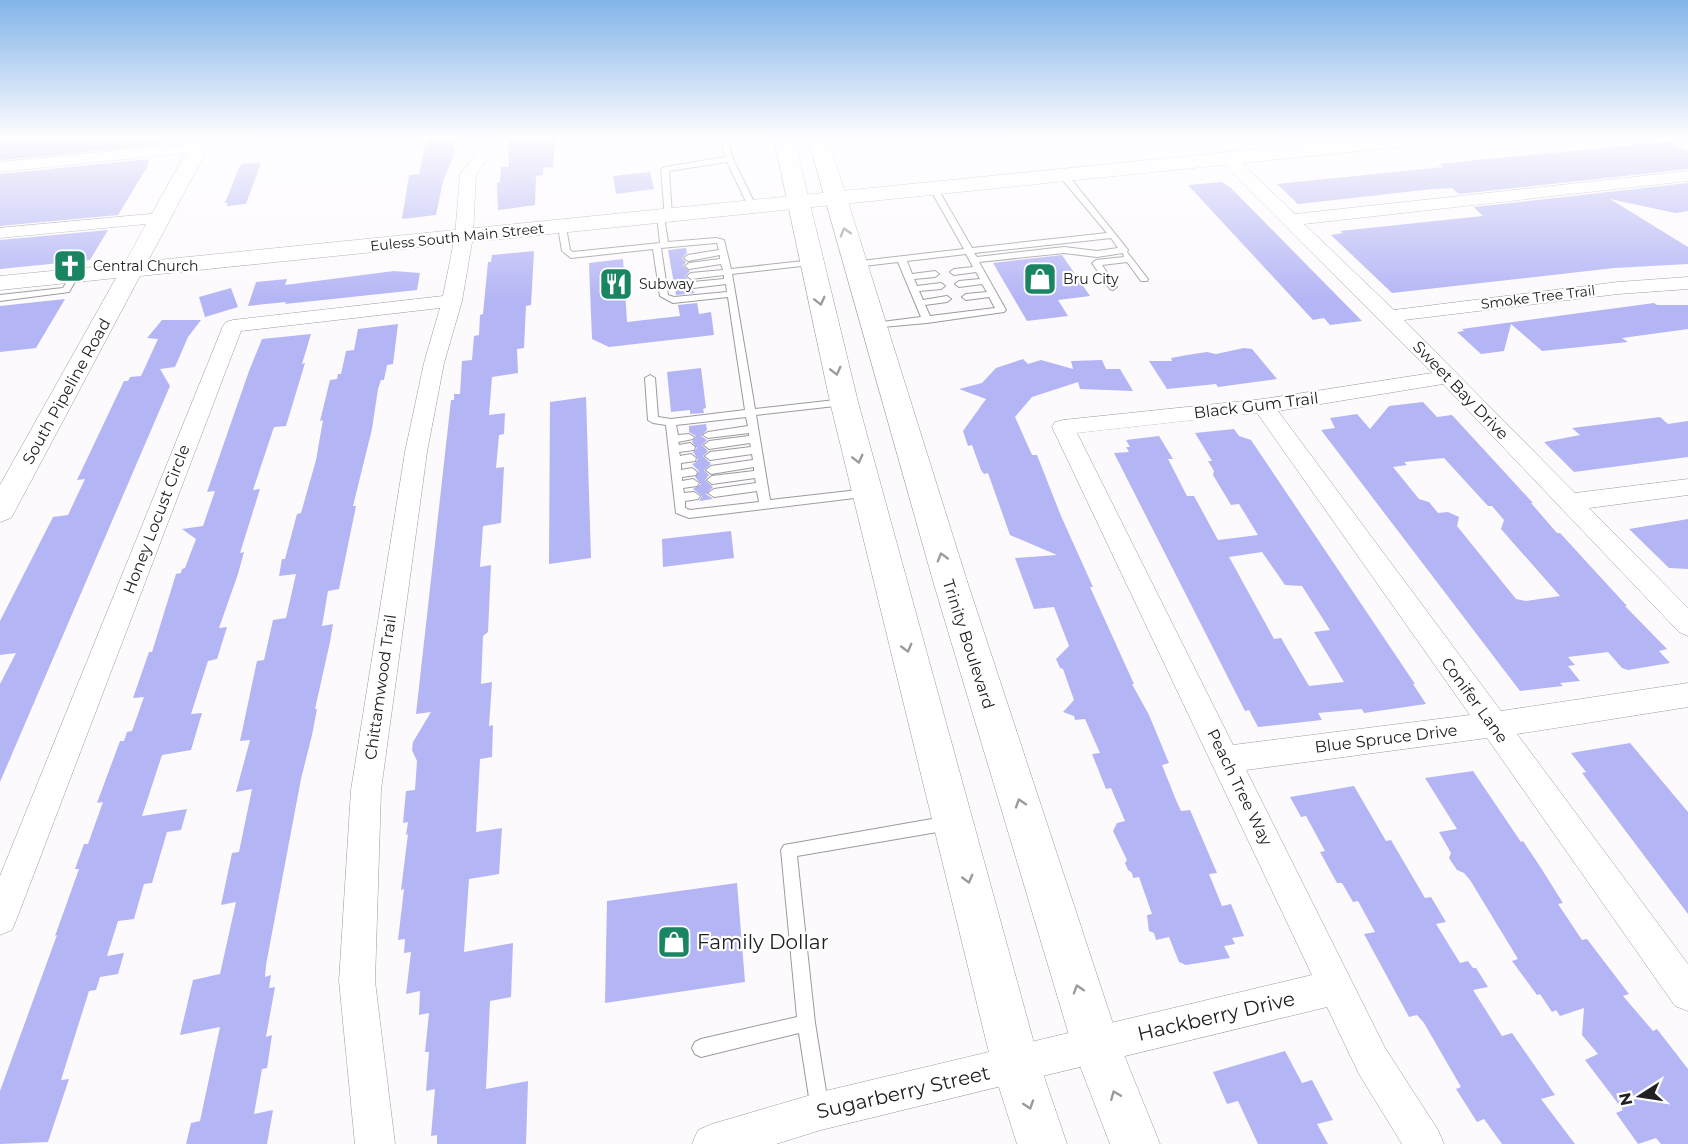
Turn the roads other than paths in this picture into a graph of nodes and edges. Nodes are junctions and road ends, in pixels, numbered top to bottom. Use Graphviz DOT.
graph roads {
  1 [pos="176,191"];
  2 [pos="467,191"];
  3 [pos="665,191"];
  4 [pos="745,191"];
  5 [pos="795,191"];
  6 [pos="833,191"];
  7 [pos="913,191"];
  8 [pos="935,191"];
  9 [pos="1077,191"];
  10 [pos="1261,191"];
  11 [pos="1549,191"];
  12 [pos="836,200"];
  13 [pos="798,203"];
  14 [pos="753,207"];
  15 [pos="664,216"];
  16 [pos="161,219"];
  17 [pos="1291,220"];
  18 [pos="562,226"];
  19 [pos="0,233"];
  20 [pos="1113,235"];
  21 [pos="464,236"];
  22 [pos="1124,250"];
  23 [pos="969,251"];
  24 [pos="1129,259"];
  25 [pos="902,260"];
  26 [pos="726,262"];
  27 [pos="810,262"];
  28 [pos="855,264"];
  29 [pos="977,264"];
  30 [pos="665,266"];
  31 [pos="690,267"];
  32 [pos="132,270"];
  33 [pos="954,272"];
  34 [pos="935,274"];
  35 [pos="75,275"];
  36 [pos="909,277"];
  37 [pos="1144,279"];
  38 [pos="985,281"];
  39 [pos="0,282"];
  40 [pos="1688,283"];
  41 [pos="959,284"];
  42 [pos="940,286"];
  43 [pos="1113,287"];
  44 [pos="914,289"];
  45 [pos="732,294"];
  46 [pos="992,294"];
  47 [pos="966,297"];
  48 [pos="0,298"];
  49 [pos="947,299"];
  50 [pos="452,301"];
  51 [pos="920,303"];
  52 [pos="1389,316"];
  53 [pos="927,320"];
  54 [pos="874,326"];
  55 [pos="1448,377"];
  56 [pos="650,378"];
  57 [pos="895,396"];
  58 [pos="844,402"];
  59 [pos="1263,406"];
  60 [pos="752,414"];
  61 [pos="671,422"];
  62 [pos="1063,427"];
  63 [pos="755,440"];
  64 [pos="674,450"];
  65 [pos="759,469"];
  66 [pos="712,475"];
  67 [pos="693,478"];
  68 [pos="678,486"];
  69 [pos="762,486"];
  70 [pos="1688,487"];
  71 [pos="714,493"];
  72 [pos="867,493"];
  73 [pos="694,496"];
  74 [pos="1570,502"];
  75 [pos="765,505"];
  76 [pos="0,511"];
  77 [pos="1688,625"];
  78 [pos="1688,696"];
  79 [pos="1492,725"];
  80 [pos="1226,759"];
  81 [pos="953,822"];
  82 [pos="0,918"];
  83 [pos="1337,987"];
  84 [pos="1688,993"];
  85 [pos="806,1023"];
  86 [pos="1096,1045"];
  87 [pos="701,1048"];
  88 [pos="1016,1065"];
  89 [pos="821,1111"];
  90 [pos="375,1144"];
  91 [pos="712,1144"];
  92 [pos="1042,1144"];
  93 [pos="1135,1144"];
  94 [pos="1424,1144"];
  1 -- 16 [label="street, South Pipeline Road"];
  2 -- 21 [label="street, Chittamwood Trail"];
  3 -- 15 [label="lane"];
  4 -- 14 [label="lane"];
  5 -- 13 [label="main road"];
  6 -- 12 [label="main road, Trinity Boulevard"];
  7 -- 12 [label="street, Euless South Main Street"];
  8 -- 23 [label="lane"];
  9 -- 20 [label="lane"];
  10 -- 17 [label="street, Sweet Bay Drive"];
  11 -- 17 [label="street"];
  12 -- 13 [label="street, Euless South Main Street"];
  28 -- 12 [label="main road, Trinity Boulevard, one-way"];
  13 -- 14 [label="street, Euless South Main Street"];
  13 -- 27 [label="main road"];
  14 -- 15 [label="street, Euless South Main Street"];
  15 -- 18 [label="street, Euless South Main Street"];
  15 -- 30 [label="lane"];
  16 -- 19 [label="street"];
  16 -- 32 [label="street, South Pipeline Road"];
  17 -- 52 [label="street, Sweet Bay Drive"];
  18 -- 21 [label="street, Euless South Main Street"];
  18 -- 30 [label="lane"];
  20 -- 22 [label="lane"];
  20 -- 23 [label="lane"];
  21 -- 32 [label="street, Euless South Main Street"];
  21 -- 50 [label="street, Chittamwood Trail"];
  22 -- 24 [label="lane"];
  22 -- 29 [label="lane"];
  23 -- 25 [label="lane"];
  23 -- 29 [label="lane"];
  24 -- 37 [label="lane"];
  24 -- 43 [label="lane"];
  25 -- 28 [label="lane"];
  25 -- 36 [label="lane"];
  26 -- 27 [label="lane"];
  26 -- 30 [label="lane"];
  26 -- 31 [label="lane"];
  26 -- 31 [label="lane"];
  26 -- 31 [label="lane"];
  26 -- 45 [label="lane"];
  27 -- 58 [label="main road, one-way"];
  28 -- 54 [label="main road, Trinity Boulevard"];
  29 -- 33 [label="lane"];
  29 -- 38 [label="lane"];
  30 -- 45 [label="lane"];
  32 -- 35 [label="street, Euless South Main Street"];
  32 -- 76 [label="street, South Pipeline Road"];
  34 -- 36 [label="lane"];
  35 -- 39 [label="street, Euless South Main Street"];
  35 -- 48 [label="lane"];
  36 -- 44 [label="lane"];
  38 -- 41 [label="lane"];
  38 -- 46 [label="lane"];
  40 -- 52 [label="street, Smoke Tree Trail"];
  42 -- 44 [label="lane"];
  44 -- 51 [label="lane"];
  45 -- 60 [label="lane"];
  46 -- 47 [label="lane"];
  46 -- 53 [label="lane"];
  49 -- 51 [label="lane"];
  50 -- 82 [label="street, Honey Locust Circle"];
  50 -- 90 [label="street, Chittamwood Trail"];
  51 -- 53 [label="lane"];
  52 -- 55 [label="street, Sweet Bay Drive"];
  53 -- 54 [label="lane"];
  54 -- 57 [label="main road, Trinity Boulevard"];
  55 -- 59 [label="street, Black Gum Trail"];
  55 -- 74 [label="street, Sweet Bay Drive"];
  56 -- 61 [label="lane"];
  57 -- 58 [label="main road"];
  86 -- 57 [label="main road, Trinity Boulevard, one-way"];
  58 -- 60 [label="lane"];
  58 -- 72 [label="main road, one-way"];
  59 -- 62 [label="street, Black Gum Trail"];
  59 -- 79 [label="street, Conifer Lane"];
  60 -- 61 [label="lane"];
  60 -- 63 [label="lane"];
  61 -- 64 [label="lane"];
  62 -- 80 [label="street, Peach Tree Way"];
  63 -- 63 [label="lane"];
  63 -- 65 [label="lane"];
  64 -- 64 [label="lane"];
  64 -- 68 [label="lane"];
  65 -- 66 [label="lane"];
  65 -- 69 [label="lane"];
  67 -- 68 [label="lane"];
  68 -- 73 [label="lane"];
  68 -- 75 [label="lane"];
  69 -- 71 [label="lane"];
  69 -- 75 [label="lane"];
  70 -- 74 [label="street"];
  72 -- 75 [label="lane"];
  72 -- 81 [label="main road, one-way"];
  74 -- 77 [label="street, Sweet Bay Drive"];
  78 -- 79 [label="street, Blue Spruce Drive"];
  79 -- 80 [label="street, Blue Spruce Drive"];
  79 -- 84 [label="street, Conifer Lane"];
  80 -- 83 [label="street, Peach Tree Way"];
  81 -- 85 [label="lane"];
  81 -- 88 [label="main road, one-way"];
  83 -- 86 [label="street, Hackberry Drive"];
  83 -- 94 [label="street, Peach Tree Way"];
  85 -- 87 [label="lane"];
  85 -- 89 [label="lane"];
  86 -- 88 [label="street, Sugarberry Street"];
  93 -- 86 [label="main road, Trinity Boulevard, one-way"];
  88 -- 89 [label="street, Sugarberry Street"];
  88 -- 92 [label="main road, one-way"];
  89 -- 91 [label="street, Sugarberry Street"];
}
